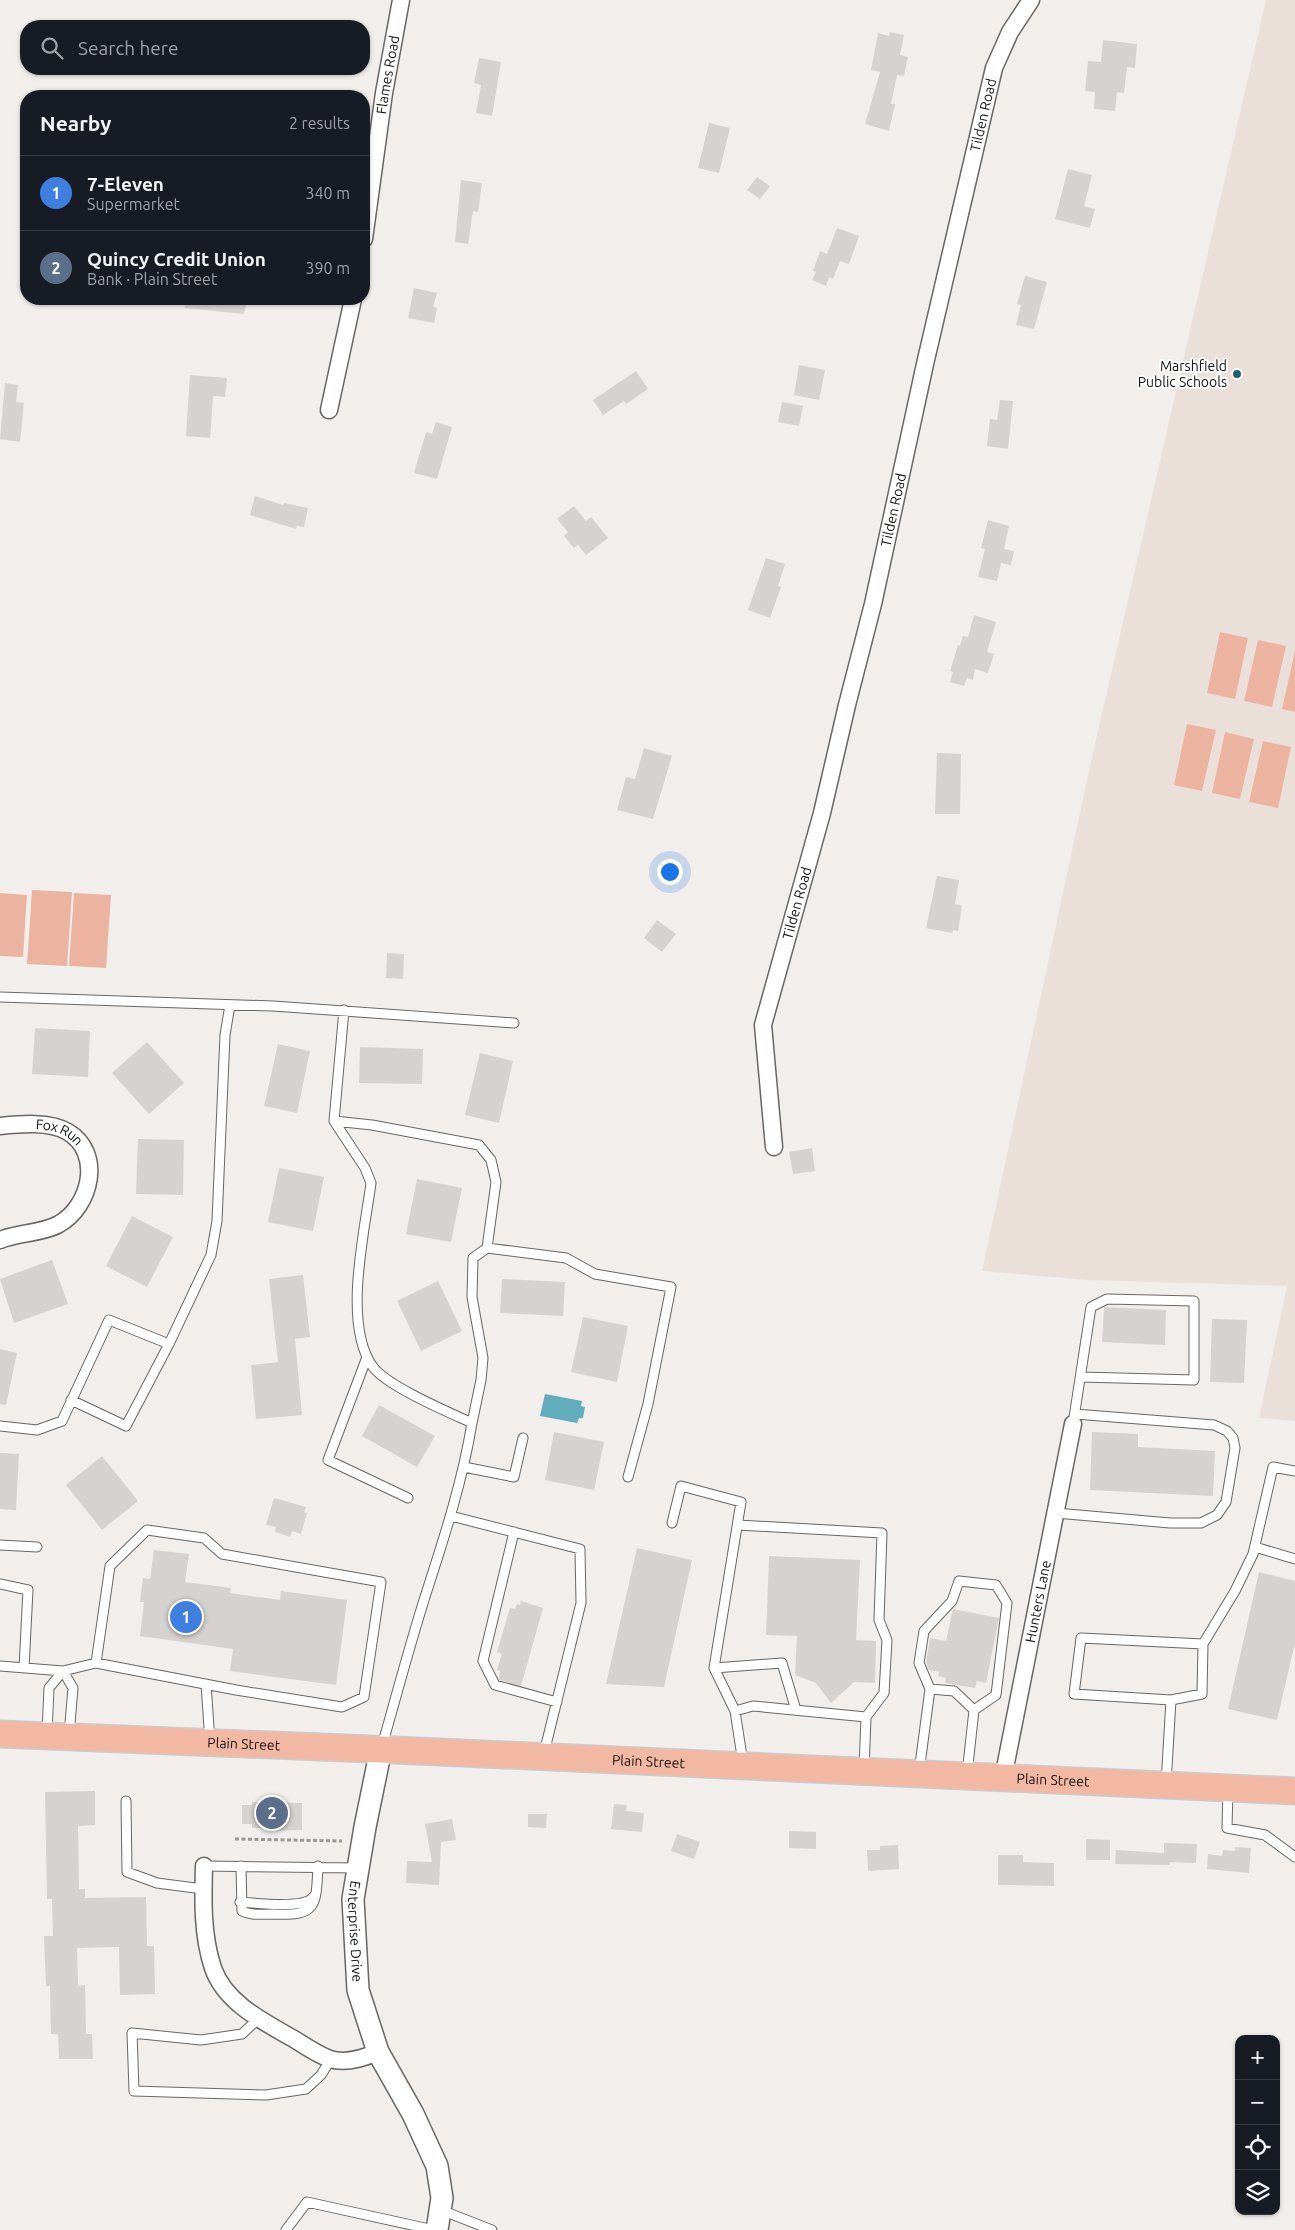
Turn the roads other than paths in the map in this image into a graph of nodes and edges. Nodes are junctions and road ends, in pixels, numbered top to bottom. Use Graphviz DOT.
graph roads {
  1 [pos="401,0"];
  2 [pos="1031,0"];
  3 [pos="370,195"];
  4 [pos="352,305"];
  5 [pos="329,410"];
  6 [pos="0,997"];
  7 [pos="230,1005"];
  8 [pos="344,1010"];
  9 [pos="514,1023"];
  10 [pos="334,1121"];
  11 [pos="0,1126"];
  12 [pos="774,1147"];
  13 [pos="0,1240"];
  14 [pos="487,1248"];
  15 [pos="169,1344"];
  16 [pos="367,1357"];
  17 [pos="1081,1377"];
  18 [pos="71,1400"];
  19 [pos="1074,1419"];
  20 [pos="472,1423"];
  21 [pos="0,1426"];
  22 [pos="523,1438"];
  23 [pos="464,1467"];
  24 [pos="1295,1471"];
  25 [pos="628,1477"];
  26 [pos="408,1498"];
  27 [pos="1056,1512"];
  28 [pos="451,1516"];
  29 [pos="672,1523"];
  30 [pos="738,1524"];
  31 [pos="514,1532"];
  32 [pos="0,1546"];
  33 [pos="37,1547"];
  34 [pos="1254,1547"];
  35 [pos="1295,1559"];
  36 [pos="0,1584"];
  37 [pos="1203,1644"];
  38 [pos="96,1663"];
  39 [pos="0,1666"];
  40 [pos="24,1668"];
  41 [pos="714,1668"];
  42 [pos="63,1671"];
  43 [pos="206,1684"];
  44 [pos="930,1690"];
  45 [pos="1171,1700"];
  46 [pos="557,1702"];
  47 [pos="796,1710"];
  48 [pos="974,1710"];
  49 [pos="735,1711"];
  50 [pos="866,1716"];
  51 [pos="0,1734"];
  52 [pos="58,1735"];
  53 [pos="210,1742"];
  54 [pos="381,1749"];
  55 [pos="543,1757"];
  56 [pos="744,1766"];
  57 [pos="864,1772"];
  58 [pos="919,1774"];
  59 [pos="966,1776"];
  60 [pos="1002,1778"];
  61 [pos="1166,1784"];
  62 [pos="1228,1788"];
  63 [pos="1295,1792"];
  64 [pos="126,1801"];
  65 [pos="1295,1857"];
  66 [pos="204,1866"];
  67 [pos="241,1866"];
  68 [pos="318,1866"];
  69 [pos="358,1868"];
  70 [pos="203,1888"];
  71 [pos="259,2018"];
  72 [pos="378,2052"];
  73 [pos="330,2059"];
  74 [pos="438,2223"];
  75 [pos="286,2230"];
  76 [pos="492,2230"];
  1 -- 3 [label="street, Flames Road"];
  2 -- 12 [label="street, Tilden Road"];
  4 -- 5 [label="street"];
  6 -- 7 [label="lane"];
  7 -- 8 [label="lane"];
  7 -- 15 [label="lane"];
  8 -- 9 [label="lane"];
  8 -- 10 [label="lane"];
  10 -- 14 [label="lane"];
  10 -- 16 [label="lane"];
  11 -- 13 [label="street, Fox Run"];
  14 -- 20 [label="lane"];
  14 -- 25 [label="lane"];
  15 -- 18 [label="lane"];
  15 -- 18 [label="lane"];
  16 -- 20 [label="lane"];
  16 -- 26 [label="lane"];
  17 -- 17 [label="lane"];
  17 -- 19 [label="lane"];
  18 -- 21 [label="lane"];
  19 -- 27 [label="street, Hunters Lane"];
  19 -- 27 [label="lane"];
  20 -- 23 [label="lane"];
  22 -- 23 [label="lane"];
  23 -- 28 [label="lane"];
  24 -- 34 [label="lane"];
  27 -- 60 [label="street, Hunters Lane"];
  28 -- 31 [label="lane"];
  28 -- 54 [label="lane"];
  29 -- 30 [label="lane"];
  30 -- 41 [label="lane"];
  30 -- 50 [label="lane"];
  31 -- 46 [label="lane"];
  31 -- 46 [label="lane"];
  32 -- 33 [label="lane"];
  34 -- 35 [label="lane"];
  34 -- 37 [label="lane"];
  36 -- 40 [label="lane"];
  37 -- 45 [label="lane"];
  37 -- 45 [label="lane"];
  38 -- 42 [label="lane"];
  38 -- 43 [label="lane"];
  38 -- 43 [label="lane"];
  39 -- 40 [label="lane"];
  40 -- 42 [label="lane"];
  41 -- 47 [label="lane"];
  41 -- 49 [label="lane"];
  42 -- 52 [label="lane"];
  42 -- 52 [label="lane"];
  43 -- 53 [label="lane"];
  44 -- 48 [label="lane"];
  44 -- 48 [label="lane"];
  44 -- 58 [label="lane"];
  45 -- 61 [label="lane"];
  46 -- 55 [label="lane"];
  47 -- 49 [label="lane"];
  47 -- 50 [label="lane"];
  48 -- 59 [label="lane"];
  49 -- 56 [label="lane"];
  50 -- 57 [label="lane"];
  51 -- 52 [label="main road, Plain Street"];
  52 -- 53 [label="main road, Plain Street"];
  53 -- 54 [label="main road, Plain Street"];
  54 -- 55 [label="main road, Plain Street"];
  54 -- 69 [label="street, Enterprise Drive"];
  55 -- 56 [label="main road, Plain Street"];
  56 -- 57 [label="main road, Plain Street"];
  57 -- 58 [label="main road, Plain Street"];
  58 -- 59 [label="main road, Plain Street"];
  59 -- 60 [label="main road, Plain Street"];
  60 -- 61 [label="main road, Plain Street"];
  61 -- 62 [label="main road, Plain Street"];
  62 -- 63 [label="main road, Plain Street"];
  62 -- 65 [label="lane"];
  64 -- 70 [label="lane"];
  66 -- 67 [label="lane"];
  66 -- 70 [label="street"];
  67 -- 68 [label="lane"];
  67 -- 68 [label="lane"];
  68 -- 69 [label="lane"];
  69 -- 72 [label="street, Enterprise Drive"];
  70 -- 71 [label="street"];
  71 -- 73 [label="street"];
  71 -- 73 [label="lane"];
  72 -- 73 [label="street"];
  72 -- 74 [label="street, Enterprise Drive"];
  74 -- 75 [label="lane"];
  74 -- 76 [label="lane"];
}
